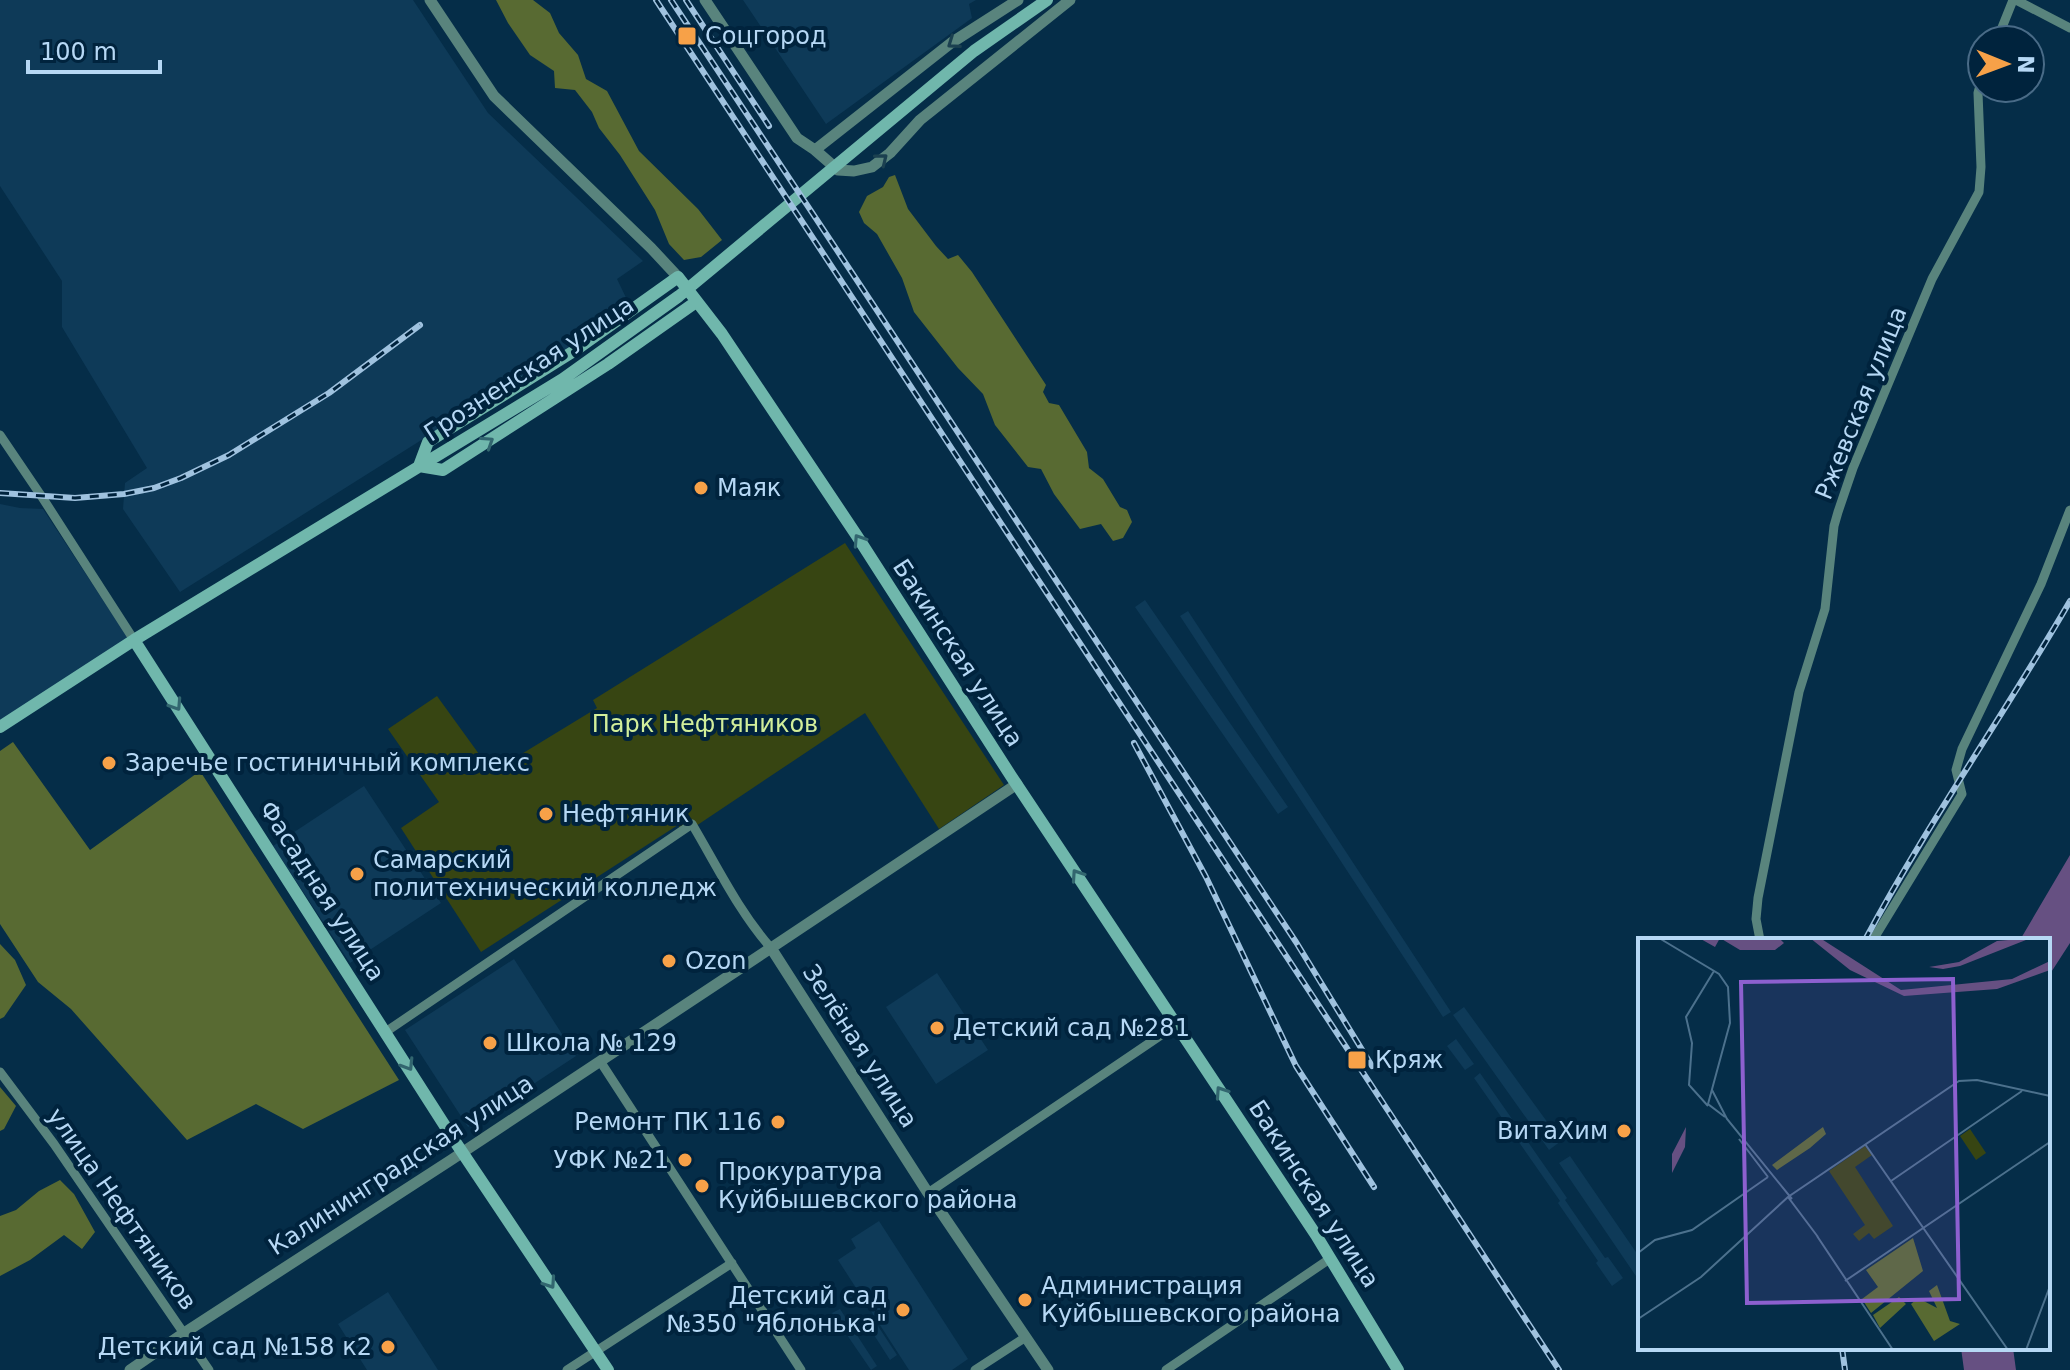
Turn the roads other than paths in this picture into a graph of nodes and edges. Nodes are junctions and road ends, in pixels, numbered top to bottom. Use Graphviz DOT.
graph roads {
  1 [pos="430,0"];
  2 [pos="705,0"];
  3 [pos="1018,0"];
  4 [pos="1047,0"];
  5 [pos="1070,0"];
  6 [pos="2015,0"];
  7 [pos="2004,24"];
  8 [pos="2070,28"];
  9 [pos="1978,104"];
  10 [pos="815,150"];
  11 [pos="678,277"];
  12 [pos="696,302"];
  13 [pos="634,310"];
  14 [pos="0,435"];
  15 [pos="419,466"];
  16 [pos="2070,510"];
  17 [pos="134,640"];
  18 [pos="0,727"];
  19 [pos="1017,784"];
  20 [pos="1760,938"];
  21 [pos="1874,938"];
  22 [pos="771,948"];
  23 [pos="1176,1025"];
  24 [pos="387,1031"];
  25 [pos="600,1061"];
  26 [pos="0,1072"];
  27 [pos="463,1152"];
  28 [pos="928,1193"];
  29 [pos="1331,1258"];
  30 [pos="732,1263"];
  31 [pos="184,1333"];
  32 [pos="1026,1337"];
  33 [pos="595,1351"];
  34 [pos="130,1370"];
  35 [pos="209,1370"];
  36 [pos="567,1370"];
  37 [pos="608,1370"];
  38 [pos="801,1370"];
  39 [pos="975,1370"];
  40 [pos="1048,1370"];
  41 [pos="1166,1370"];
  42 [pos="1398,1370"];
  1 -- 11 [label="street, Бакинская улица"];
  2 -- 10 [label="street"];
  3 -- 10 [label="street, one-way"];
  4 -- 15 [label="main road, Грозненская улица"];
  10 -- 5 [label="street, one-way"];
  6 -- 7 [label="street"];
  6 -- 8 [label="street"];
  9 -- 20 [label="street, Ржевская улица"];
  11 -- 12 [label="main road, Бакинская улица"];
  11 -- 13 [label="main road"];
  12 -- 13 [label="main road"];
  15 -- 12 [label="main road, one-way"];
  19 -- 12 [label="main road, Бакинская улица, one-way"];
  13 -- 15 [label="main road"];
  14 -- 17 [label="street, Фасадная улица"];
  15 -- 17 [label="main road, Грозненская улица"];
  16 -- 21 [label="street"];
  17 -- 18 [label="main road, Грозненская улица"];
  17 -- 24 [label="main road, Фасадная улица, one-way"];
  19 -- 22 [label="street, Калининградская улица"];
  23 -- 19 [label="main road, Бакинская улица, one-way"];
  22 -- 24 [label="street, Зелёная улица"];
  22 -- 25 [label="street, Калининградская улица"];
  22 -- 28 [label="street, Зелёная улица"];
  23 -- 28 [label="street"];
  29 -- 23 [label="main road, Бакинская улица, one-way"];
  24 -- 27 [label="main road, Фасадная улица, one-way"];
  25 -- 27 [label="street, Калининградская улица"];
  25 -- 30 [label="street"];
  26 -- 31 [label="street, улица Нефтяников"];
  27 -- 31 [label="street, Калининградская улица"];
  27 -- 33 [label="main road, Фасадная улица, one-way"];
  28 -- 32 [label="street, Зелёная улица"];
  29 -- 41 [label="street"];
  29 -- 42 [label="main road, Бакинская улица"];
  30 -- 33 [label="street"];
  30 -- 38 [label="street"];
  31 -- 34 [label="street, Калининградская улица"];
  31 -- 35 [label="street, улица Нефтяников"];
  32 -- 39 [label="street"];
  32 -- 40 [label="street, Зелёная улица"];
  33 -- 36 [label="street"];
  33 -- 37 [label="main road, Фасадная улица"];
}
